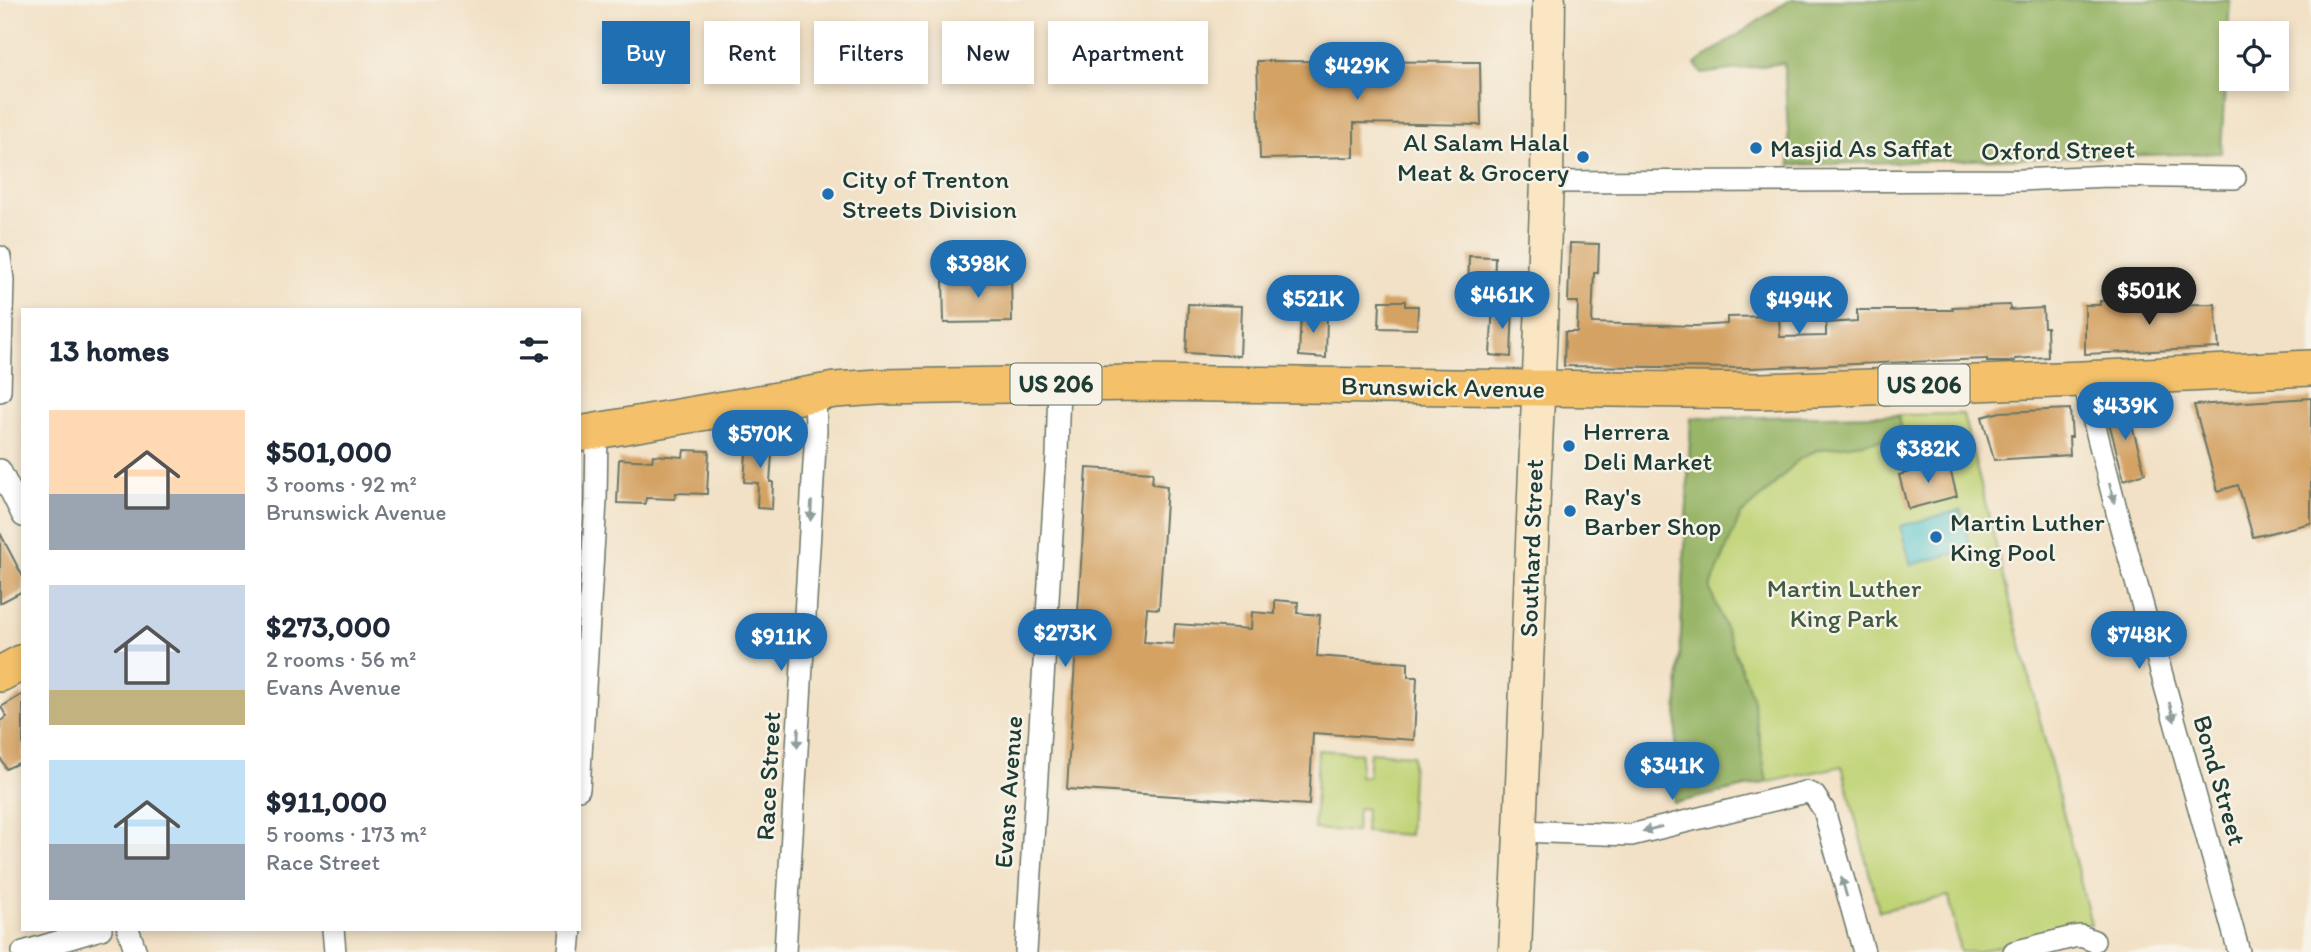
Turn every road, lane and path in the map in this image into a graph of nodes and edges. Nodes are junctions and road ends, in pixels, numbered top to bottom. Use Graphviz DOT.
graph roads {
  1 [pos="1549,0"];
  2 [pos="2235,178"];
  3 [pos="1547,182"];
  4 [pos="0,257"];
  5 [pos="2311,368"];
  6 [pos="2082,379"];
  7 [pos="1059,384"];
  8 [pos="1537,388"];
  9 [pos="0,391"];
  10 [pos="815,394"];
  11 [pos="588,432"];
  12 [pos="0,470"];
  13 [pos="21,512"];
  14 [pos="21,663"];
  15 [pos="0,674"];
  16 [pos="581,757"];
  17 [pos="1519,831"];
  18 [pos="94,931"];
  19 [pos="129,931"];
  20 [pos="333,931"];
  21 [pos="571,931"];
  22 [pos="2094,941"];
  23 [pos="23,952"];
  24 [pos="135,952"];
  25 [pos="335,952"];
  26 [pos="569,952"];
  27 [pos="785,952"];
  28 [pos="1026,952"];
  29 [pos="1515,952"];
  30 [pos="1864,952"];
  31 [pos="2014,952"];
  32 [pos="2239,952"];
  1 -- 3 [label="main road, Southard Street"];
  2 -- 3 [label="street, Oxford Street"];
  3 -- 8 [label="main road, Southard Street"];
  4 -- 9 [label="street"];
  5 -- 6 [label="main road, Brunswick Avenue / US 206"];
  6 -- 8 [label="main road, Brunswick Avenue / US 206"];
  6 -- 32 [label="street, Bond Street, one-way"];
  7 -- 8 [label="main road, Brunswick Avenue / US 206"];
  7 -- 10 [label="main road, Brunswick Avenue / US 206"];
  7 -- 28 [label="street, Evans Avenue"];
  8 -- 17 [label="main road, Southard Street"];
  10 -- 11 [label="main road, Brunswick Avenue / US 206"];
  10 -- 27 [label="street, Race Street, one-way"];
  11 -- 16 [label="street"];
  12 -- 13 [label="street"];
  14 -- 15 [label="main road"];
  17 -- 29 [label="main road, Southard Street"];
  30 -- 17 [label="street, one-way"];
  18 -- 23 [label="street"];
  19 -- 24 [label="street"];
  20 -- 25 [label="street"];
  21 -- 26 [label="street"];
  22 -- 31 [label="street"];
}
